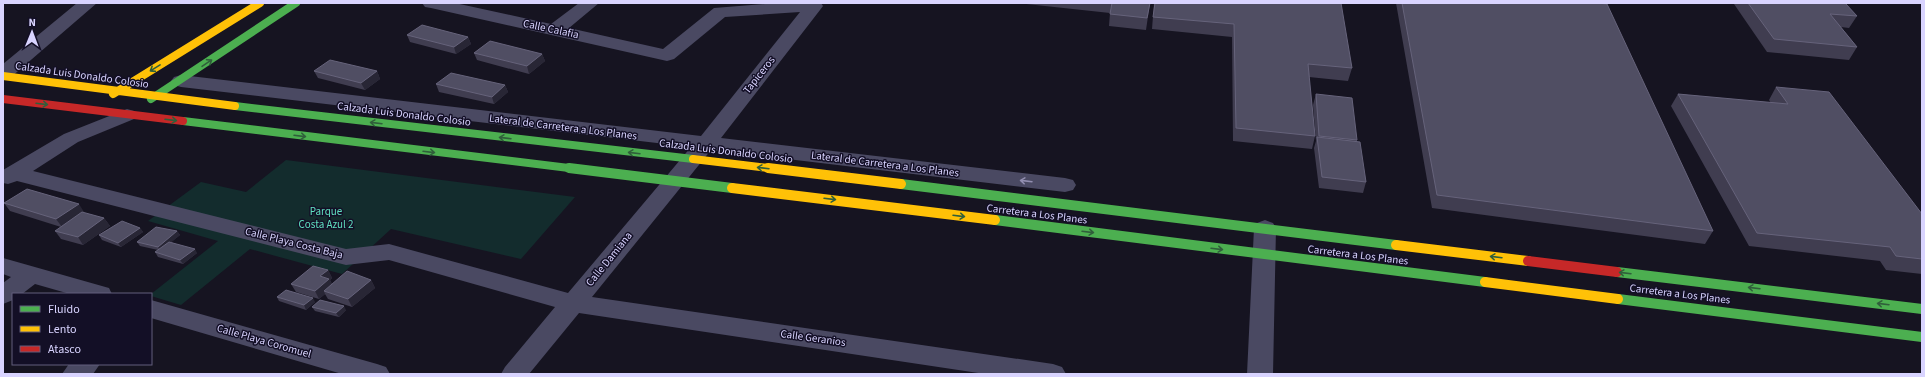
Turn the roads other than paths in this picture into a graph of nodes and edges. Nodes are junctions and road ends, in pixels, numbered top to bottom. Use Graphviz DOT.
graph roads {
  1 [pos="88,3"];
  2 [pos="260,3"];
  3 [pos="296,3"];
  4 [pos="431,3"];
  5 [pos="590,3"];
  6 [pos="454,5"];
  7 [pos="814,6"];
  8 [pos="555,30"];
  9 [pos="3,75"];
  10 [pos="181,80"];
  11 [pos="118,91"];
  12 [pos="155,97"];
  13 [pos="3,99"];
  14 [pos="98,104"];
  15 [pos="136,109"];
  16 [pos="71,138"];
  17 [pos="698,152"];
  18 [pos="802,172"];
  19 [pos="8,176"];
  20 [pos="672,182"];
  21 [pos="1065,185"];
  22 [pos="1264,228"];
  23 [pos="1264,255"];
  24 [pos="3,266"];
  25 [pos="32,274"];
  26 [pos="97,293"];
  27 [pos="3,295"];
  28 [pos="573,303"];
  29 [pos="1922,309"];
  30 [pos="152,310"];
  31 [pos="1922,337"];
  32 [pos="87,365"];
  33 [pos="371,373"];
  34 [pos="75,374"];
  35 [pos="514,374"];
  36 [pos="1053,374"];
  37 [pos="1260,374"];
  1 -- 9 [label="street"];
  2 -- 11 [label="main road, one-way"];
  10 -- 3 [label="main road, one-way"];
  4 -- 6 [label="street, Calle Calafia"];
  5 -- 8 [label="street"];
  6 -- 8 [label="street, Calle Calafia"];
  7 -- 8 [label="street, Calle Calafia"];
  7 -- 17 [label="street, Tapiceros"];
  9 -- 11 [label="main road, Calzada Luis Donaldo Colosio"];
  10 -- 12 [label="main road"];
  10 -- 17 [label="street, Lateral de Carretera a Los Planes"];
  11 -- 12 [label="main road, Calzada Luis Donaldo Colosio"];
  11 -- 14 [label="main road"];
  12 -- 15 [label="main road"];
  17 -- 12 [label="main road, Calzada Luis Donaldo Colosio, one-way"];
  13 -- 14 [label="main road, one-way"];
  14 -- 15 [label="main road"];
  14 -- 16 [label="street"];
  15 -- 16 [label="street"];
  15 -- 20 [label="main road, one-way"];
  16 -- 19 [label="street"];
  18 -- 17 [label="main road, Calzada Luis Donaldo Colosio, one-way"];
  17 -- 20 [label="street, Calle Damiana"];
  21 -- 17 [label="street, Lateral de Carretera a Los Planes, one-way"];
  18 -- 22 [label="main road, Carretera a Los Planes"];
  19 -- 28 [label="street, Calle Playa Costa Baja"];
  20 -- 23 [label="main road, Carretera a Los Planes, one-way"];
  20 -- 28 [label="street, Calle Damiana"];
  22 -- 23 [label="street"];
  29 -- 22 [label="main road, Carretera a Los Planes, one-way"];
  23 -- 31 [label="main road, Carretera a Los Planes"];
  23 -- 37 [label="street"];
  24 -- 25 [label="street"];
  25 -- 26 [label="street"];
  25 -- 27 [label="street"];
  28 -- 35 [label="street, Calle Damiana"];
  28 -- 36 [label="street, Calle Geranios"];
  30 -- 33 [label="street, Calle Playa Coromuel"];
  32 -- 34 [label="street"];
}
